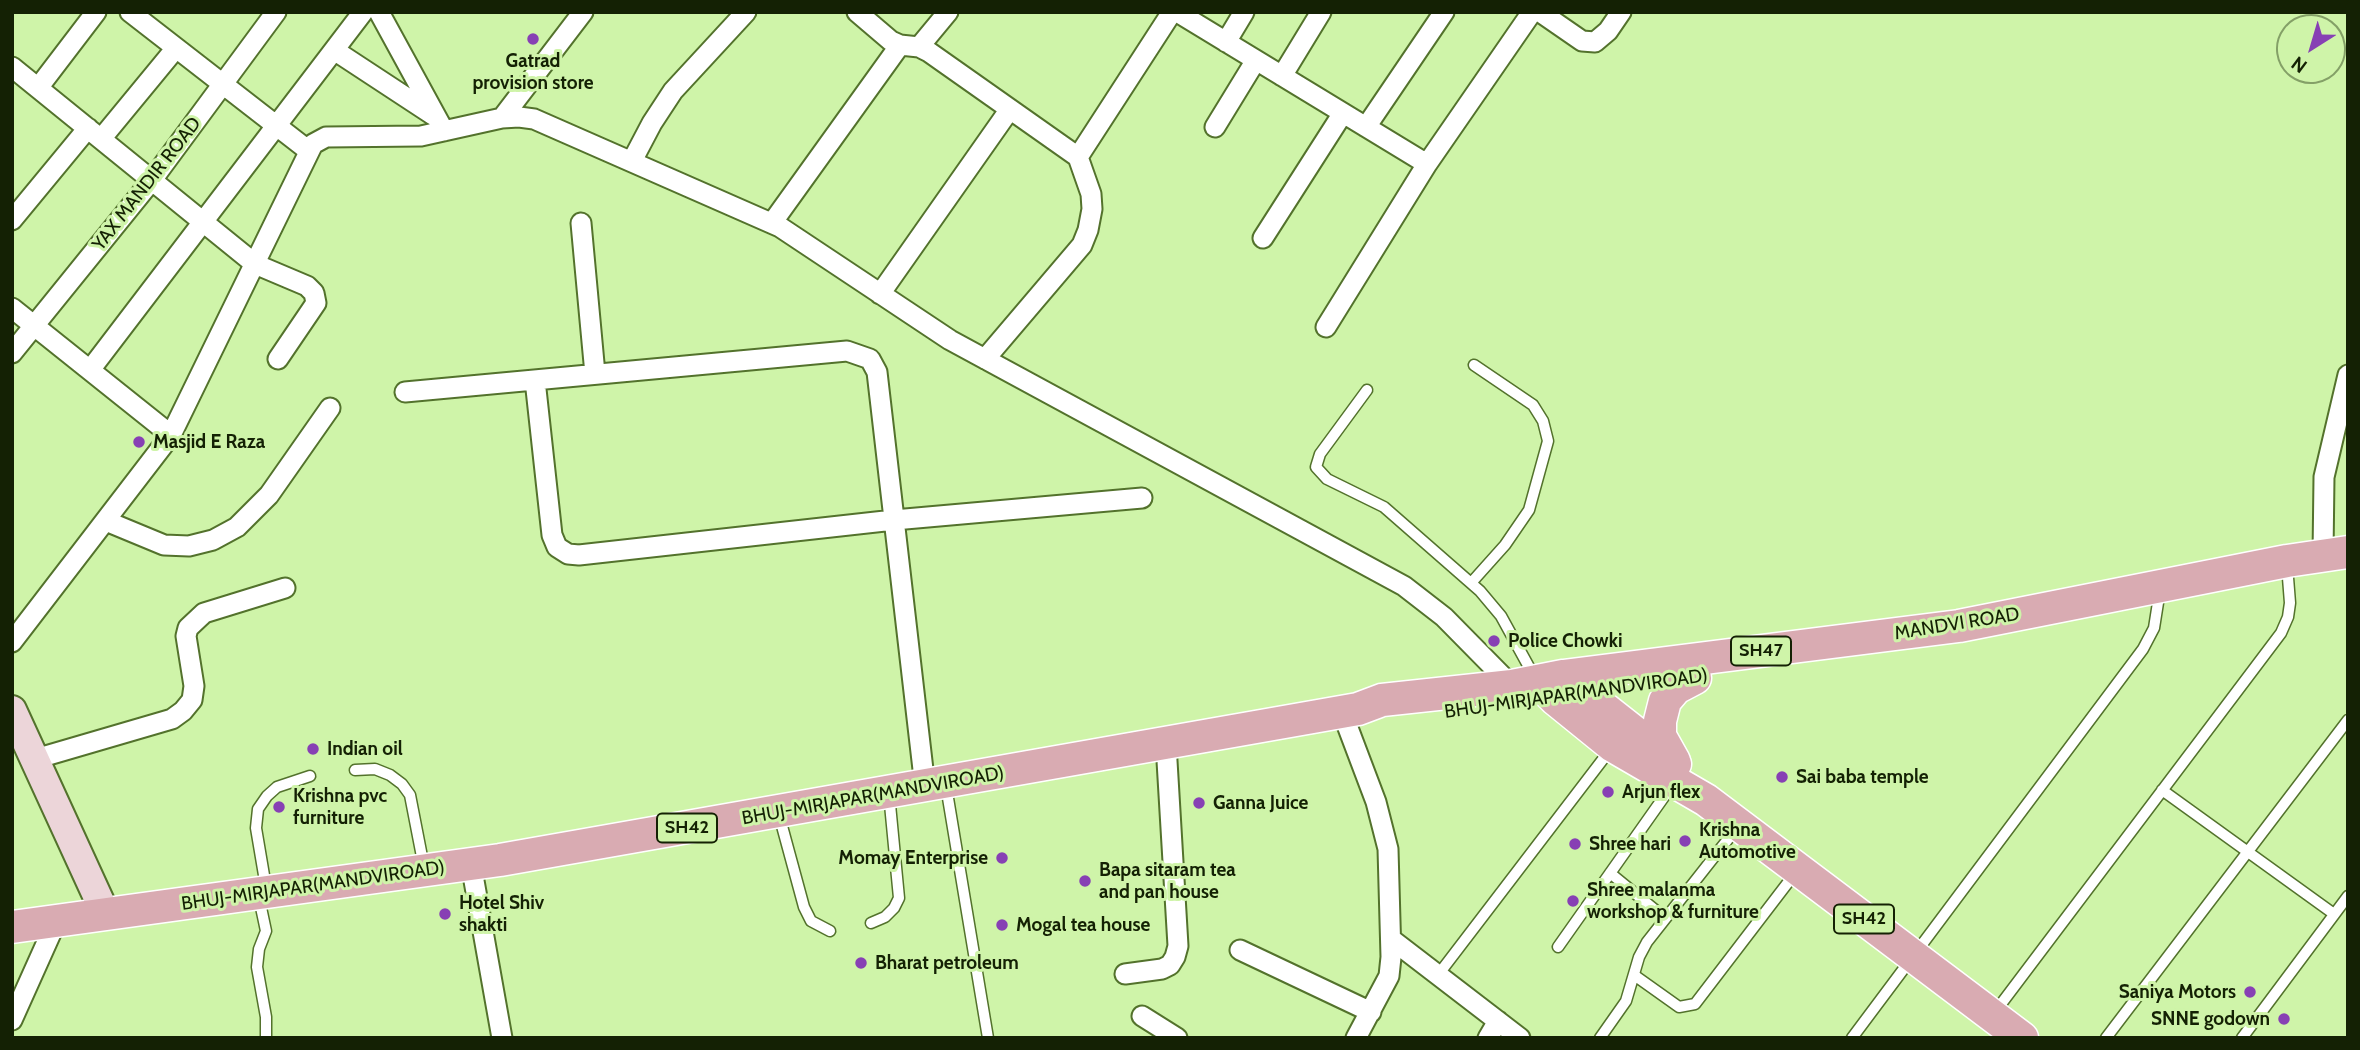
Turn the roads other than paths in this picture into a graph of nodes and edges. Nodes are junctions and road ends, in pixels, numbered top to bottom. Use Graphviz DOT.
graph roads {
  1 [pos="96,12"];
  2 [pos="130,12"];
  3 [pos="276,12"];
  4 [pos="363,12"];
  5 [pos="379,12"];
  6 [pos="583,12"];
  7 [pos="746,12"];
  8 [pos="857,12"];
  9 [pos="948,12"];
  10 [pos="1175,12"];
  11 [pos="1244,12"];
  12 [pos="1321,12"];
  13 [pos="1444,12"];
  14 [pos="1532,12"];
  15 [pos="1540,12"];
  16 [pos="1621,12"];
  17 [pos="1226,42"];
  18 [pos="909,46"];
  19 [pos="176,48"];
  20 [pos="334,50"];
  21 [pos="1256,60"];
  22 [pos="1282,76"];
  23 [pos="21,80"];
  24 [pos="223,84"];
  25 [pos="1010,109"];
  26 [pos="1343,113"];
  27 [pos="502,118"];
  28 [pos="440,124"];
  29 [pos="277,125"];
  30 [pos="1215,127"];
  31 [pos="1366,127"];
  32 [pos="95,134"];
  33 [pos="309,151"];
  34 [pos="1078,157"];
  35 [pos="632,161"];
  36 [pos="1427,164"];
  37 [pos="152,180"];
  38 [pos="12,220"];
  39 [pos="203,222"];
  40 [pos="581,223"];
  41 [pos="772,223"];
  42 [pos="1263,239"];
  43 [pos="255,264"];
  44 [pos="880,294"];
  45 [pos="12,308"];
  46 [pos="35,326"];
  47 [pos="1326,327"];
  48 [pos="12,353"];
  49 [pos="278,359"];
  50 [pos="985,359"];
  51 [pos="1474,365"];
  52 [pos="90,370"];
  53 [pos="595,374"];
  54 [pos="2348,375"];
  55 [pos="535,380"];
  56 [pos="1367,390"];
  57 [pos="405,392"];
  58 [pos="330,408"];
  59 [pos="171,435"];
  60 [pos="1142,498"];
  61 [pos="894,520"];
  62 [pos="106,521"];
  63 [pos="2335,553"];
  64 [pos="2287,561"];
  65 [pos="1471,583"];
  66 [pos="2161,586"];
  67 [pos="285,588"];
  68 [pos="1959,626"];
  69 [pos="12,642"];
  70 [pos="1695,678"];
  71 [pos="1551,688"];
  72 [pos="12,710"];
  73 [pos="1350,711"];
  74 [pos="2348,720"];
  75 [pos="1166,744"];
  76 [pos="1613,746"];
  77 [pos="35,760"];
  78 [pos="355,770"];
  79 [pos="1676,774"];
  80 [pos="310,776"];
  81 [pos="935,785"];
  82 [pos="2162,790"];
  83 [pos="889,793"];
  84 [pos="778,812"];
  85 [pos="1739,825"];
  86 [pos="2248,852"];
  87 [pos="471,864"];
  88 [pos="1798,869"];
  89 [pos="425,870"];
  90 [pos="1610,873"];
  91 [pos="262,893"];
  92 [pos="2348,896"];
  93 [pos="2334,914"];
  94 [pos="106,915"];
  95 [pos="1665,918"];
  96 [pos="56,922"];
  97 [pos="871,923"];
  98 [pos="12,927"];
  99 [pos="830,931"];
  100 [pos="1391,939"];
  101 [pos="1558,947"];
  102 [pos="1241,950"];
  103 [pos="1912,956"];
  104 [pos="1125,974"];
  105 [pos="1438,975"];
  106 [pos="1634,975"];
  107 [pos="1371,1012"];
  108 [pos="1993,1015"];
  109 [pos="1142,1016"];
  110 [pos="12,1020"];
  111 [pos="1493,1029"];
  112 [pos="266,1038"];
  113 [pos="502,1038"];
  114 [pos="988,1038"];
  115 [pos="1177,1038"];
  116 [pos="1356,1038"];
  117 [pos="1520,1038"];
  118 [pos="1600,1038"];
  119 [pos="1852,1038"];
  120 [pos="2022,1038"];
  121 [pos="2106,1038"];
  122 [pos="2242,1038"];
  1 -- 23 [label="street"];
  2 -- 19 [label="street"];
  3 -- 24 [label="street, YAX MANDIR ROAD"];
  4 -- 20 [label="street"];
  5 -- 28 [label="street"];
  6 -- 27 [label="street"];
  7 -- 35 [label="street"];
  8 -- 18 [label="street"];
  9 -- 18 [label="street"];
  10 -- 17 [label="street"];
  10 -- 34 [label="street"];
  11 -- 17 [label="street"];
  12 -- 22 [label="street"];
  13 -- 31 [label="street"];
  14 -- 36 [label="street"];
  15 -- 16 [label="street"];
  17 -- 21 [label="street"];
  18 -- 25 [label="street"];
  18 -- 41 [label="street"];
  19 -- 24 [label="street"];
  19 -- 32 [label="street"];
  20 -- 28 [label="street"];
  20 -- 29 [label="street"];
  21 -- 22 [label="street"];
  21 -- 30 [label="street"];
  22 -- 26 [label="street"];
  23 -- 32 [label="street"];
  24 -- 29 [label="street"];
  24 -- 37 [label="street, YAX MANDIR ROAD"];
  25 -- 34 [label="street"];
  25 -- 44 [label="street"];
  26 -- 31 [label="street"];
  26 -- 42 [label="street"];
  27 -- 28 [label="street"];
  27 -- 35 [label="street"];
  28 -- 33 [label="street"];
  29 -- 33 [label="street"];
  29 -- 39 [label="street"];
  31 -- 36 [label="street"];
  32 -- 37 [label="street"];
  32 -- 38 [label="street"];
  33 -- 43 [label="street"];
  34 -- 50 [label="street"];
  35 -- 41 [label="street"];
  36 -- 47 [label="street"];
  37 -- 39 [label="street"];
  37 -- 46 [label="street, YAX MANDIR ROAD"];
  39 -- 43 [label="street"];
  39 -- 52 [label="street"];
  40 -- 53 [label="street"];
  41 -- 44 [label="street"];
  43 -- 49 [label="street"];
  43 -- 59 [label="street"];
  44 -- 50 [label="street"];
  45 -- 46 [label="street"];
  46 -- 48 [label="street, YAX MANDIR ROAD"];
  46 -- 52 [label="street"];
  50 -- 71 [label="street"];
  51 -- 65 [label="lane"];
  52 -- 59 [label="street"];
  53 -- 55 [label="street"];
  53 -- 61 [label="street"];
  54 -- 63 [label="street"];
  55 -- 57 [label="street"];
  55 -- 61 [label="street"];
  56 -- 65 [label="lane"];
  58 -- 62 [label="street"];
  59 -- 62 [label="street"];
  60 -- 61 [label="street"];
  61 -- 81 [label="street"];
  62 -- 69 [label="street"];
  63 -- 64 [label="main road, MANDVI ROAD / SH47"];
  64 -- 66 [label="main road, MANDVI ROAD / SH47"];
  64 -- 82 [label="lane"];
  65 -- 71 [label="lane"];
  66 -- 68 [label="main road, MANDVI ROAD / SH47"];
  66 -- 103 [label="lane"];
  67 -- 77 [label="street"];
  68 -- 70 [label="main road, BHUJ-MIRJAPAR(MANDVIROAD) / SH47"];
  68 -- 71 [label="main road, MANDVI ROAD / SH47"];
  70 -- 71 [label="main road, BHUJ-MIRJAPAR(MANDVIROAD) / SH47"];
  70 -- 79 [label="main road, SH42"];
  71 -- 73 [label="main road, BHUJ-MIRJAPAR(MANDVIROAD) / SH42"];
  71 -- 73 [label="main road, BHUJ-MIRJAPAR(MANDVIROAD) / SH42"];
  71 -- 76 [label="main road, SH42"];
  71 -- 79 [label="main road, SH42"];
  72 -- 77 [label="street"];
  73 -- 75 [label="main road, BHUJ-MIRJAPAR(MANDVIROAD) / SH42"];
  73 -- 100 [label="street"];
  74 -- 86 [label="lane"];
  75 -- 81 [label="main road, BHUJ-MIRJAPAR(MANDVIROAD) / SH42"];
  75 -- 104 [label="street"];
  76 -- 79 [label="main road, SH42"];
  76 -- 105 [label="lane"];
  77 -- 94 [label="street"];
  78 -- 89 [label="lane"];
  79 -- 85 [label="main road, SH42"];
  79 -- 90 [label="lane"];
  80 -- 91 [label="lane"];
  81 -- 83 [label="main road, BHUJ-MIRJAPAR(MANDVIROAD) / SH42"];
  81 -- 114 [label="lane"];
  82 -- 86 [label="lane"];
  82 -- 108 [label="lane"];
  83 -- 84 [label="main road, BHUJ-MIRJAPAR(MANDVIROAD) / SH42"];
  83 -- 97 [label="lane"];
  84 -- 87 [label="main road, BHUJ-MIRJAPAR(MANDVIROAD) / SH42"];
  84 -- 99 [label="lane"];
  85 -- 88 [label="main road, SH42"];
  85 -- 95 [label="lane"];
  86 -- 93 [label="lane"];
  86 -- 121 [label="lane"];
  87 -- 89 [label="main road, BHUJ-MIRJAPAR(MANDVIROAD) / SH42"];
  87 -- 113 [label="street"];
  88 -- 103 [label="main road, SH42"];
  88 -- 106 [label="lane"];
  89 -- 91 [label="main road, BHUJ-MIRJAPAR(MANDVIROAD) / SH42"];
  90 -- 95 [label="lane"];
  90 -- 101 [label="lane"];
  91 -- 94 [label="main road, BHUJ-MIRJAPAR(MANDVIROAD) / SH42"];
  91 -- 112 [label="lane"];
  92 -- 93 [label="lane"];
  93 -- 122 [label="lane"];
  94 -- 96 [label="main road, BHUJ-MIRJAPAR(MANDVIROAD) / SH42"];
  95 -- 106 [label="lane"];
  96 -- 98 [label="main road, BHUJ-MIRJAPAR(MANDVIROAD) / SH42"];
  96 -- 110 [label="street"];
  100 -- 105 [label="street"];
  100 -- 107 [label="street"];
  102 -- 107 [label="street"];
  103 -- 108 [label="main road, SH42"];
  103 -- 119 [label="lane"];
  105 -- 111 [label="street"];
  106 -- 118 [label="lane"];
  107 -- 116 [label="street"];
  108 -- 120 [label="main road, SH42"];
  109 -- 115 [label="street"];
  111 -- 117 [label="street"];
}
